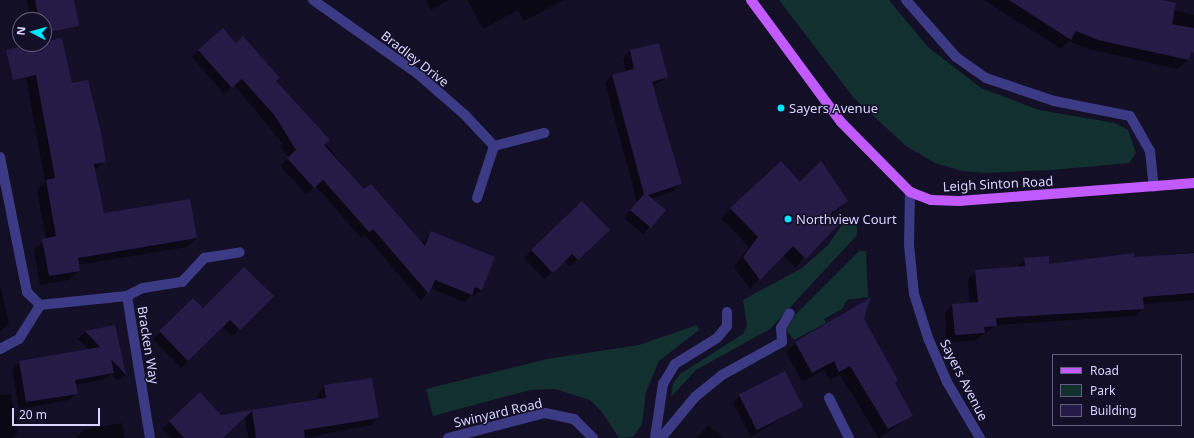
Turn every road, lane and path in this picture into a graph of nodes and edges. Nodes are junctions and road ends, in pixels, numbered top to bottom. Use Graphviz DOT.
graph roads {
  1 [pos="313,0"];
  2 [pos="751,0"];
  3 [pos="906,0"];
  4 [pos="544,133"];
  5 [pos="494,146"];
  6 [pos="0,157"];
  7 [pos="1194,183"];
  8 [pos="1154,187"];
  9 [pos="910,192"];
  10 [pos="477,198"];
  11 [pos="240,252"];
  12 [pos="127,296"];
  13 [pos="40,305"];
  14 [pos="727,312"];
  15 [pos="790,313"];
  16 [pos="0,349"];
  17 [pos="829,398"];
  18 [pos="150,438"];
  19 [pos="448,438"];
  20 [pos="593,438"];
  21 [pos="655,438"];
  22 [pos="661,438"];
  23 [pos="848,438"];
  24 [pos="980,438"];
  1 -- 5 [label="street, Bradley Drive"];
  2 -- 9 [label="main road, Leigh Sinton Road"];
  3 -- 8 [label="street"];
  4 -- 5 [label="street"];
  5 -- 10 [label="street"];
  6 -- 13 [label="street"];
  7 -- 8 [label="main road, Leigh Sinton Road"];
  8 -- 9 [label="main road, Leigh Sinton Road"];
  9 -- 24 [label="street, Sayers Avenue"];
  11 -- 12 [label="street"];
  12 -- 13 [label="street, Bracken Way"];
  12 -- 18 [label="street, Bracken Way"];
  13 -- 16 [label="street"];
  14 -- 21 [label="street"];
  15 -- 22 [label="street"];
  17 -- 23 [label="street"];
  19 -- 20 [label="street, Swinyard Road"];
}
